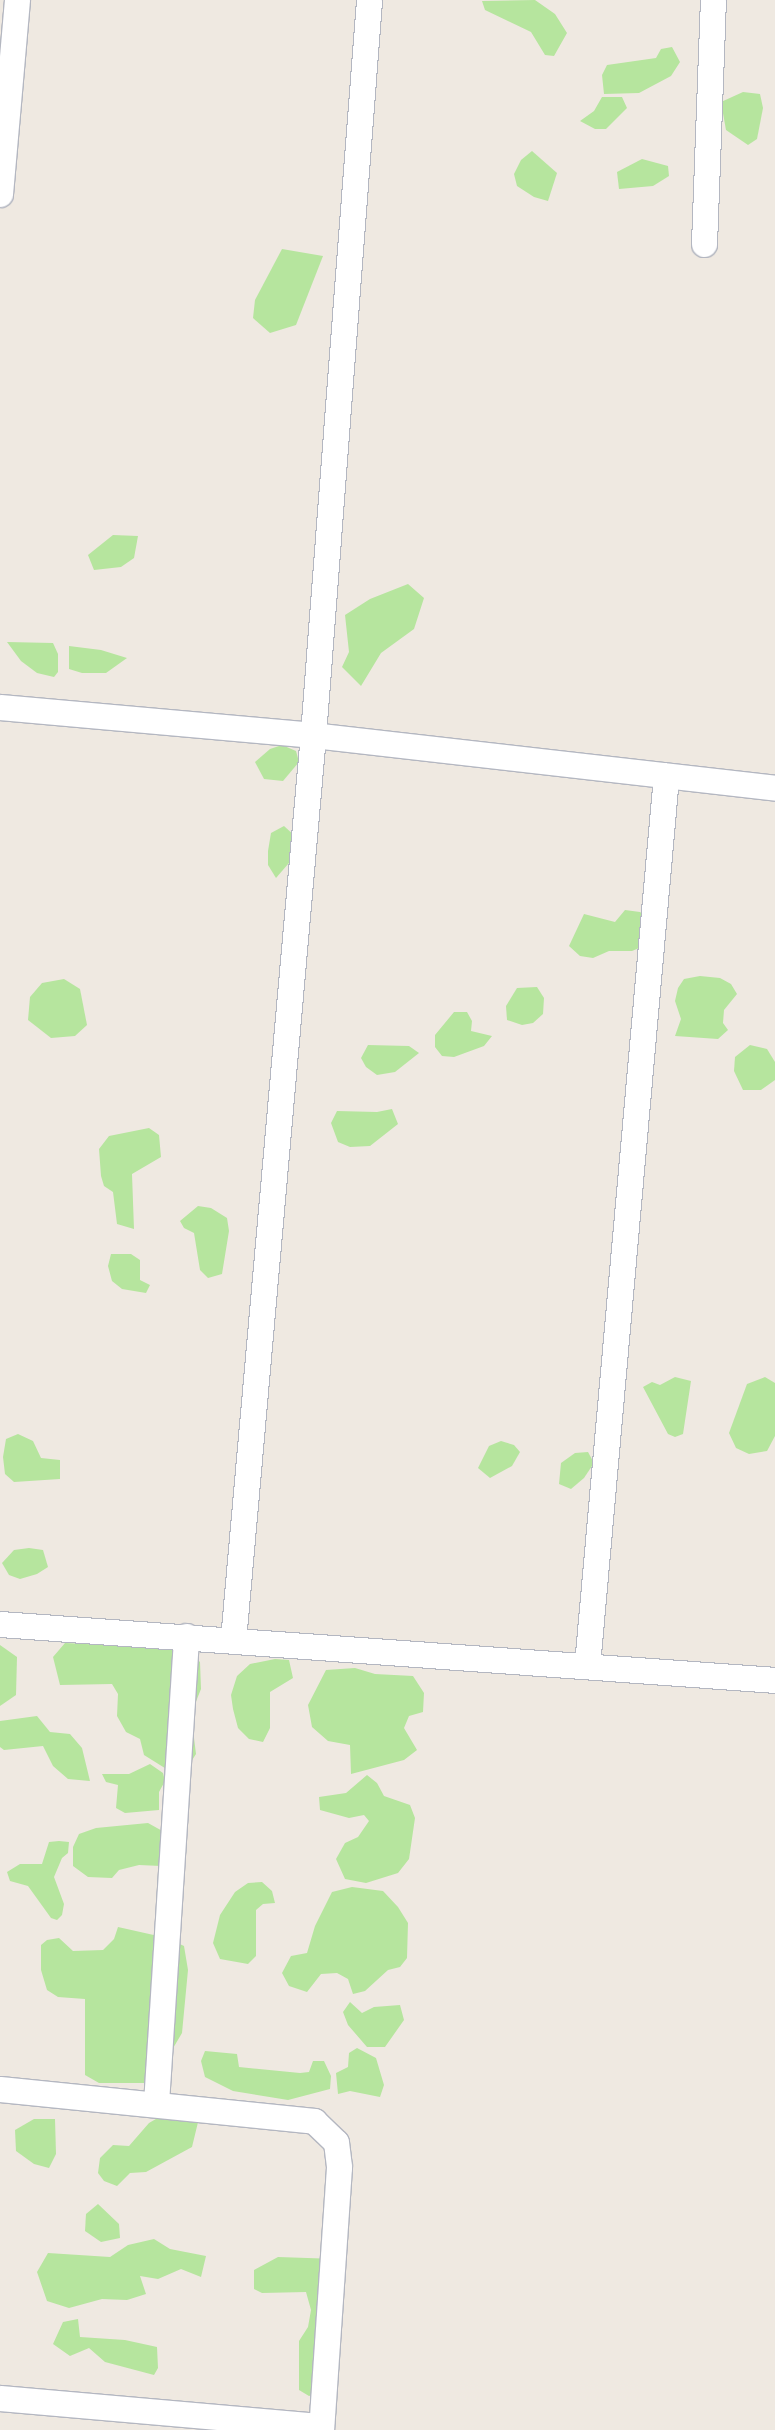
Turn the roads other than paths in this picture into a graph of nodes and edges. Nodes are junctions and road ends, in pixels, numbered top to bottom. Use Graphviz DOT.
graph roads {
  1 [pos="17,0"];
  2 [pos="369,0"];
  3 [pos="713,0"];
  4 [pos="0,194"];
  5 [pos="704,244"];
  6 [pos="0,707"];
  7 [pos="313,735"];
  8 [pos="666,776"];
  9 [pos="775,788"];
  10 [pos="0,1624"];
  11 [pos="186,1636"];
  12 [pos="233,1640"];
  13 [pos="587,1665"];
  14 [pos="775,1680"];
  15 [pos="0,2089"];
  16 [pos="156,2103"];
  17 [pos="0,2398"];
  18 [pos="321,2428"];
  1 -- 4 [label="street"];
  2 -- 7 [label="street"];
  3 -- 5 [label="street"];
  6 -- 7 [label="street"];
  7 -- 8 [label="street"];
  7 -- 12 [label="street"];
  8 -- 9 [label="street"];
  8 -- 13 [label="street"];
  10 -- 11 [label="street"];
  11 -- 12 [label="street"];
  11 -- 16 [label="street"];
  12 -- 13 [label="street"];
  13 -- 14 [label="street"];
  15 -- 16 [label="street"];
  16 -- 18 [label="street"];
  17 -- 18 [label="street"];
}
